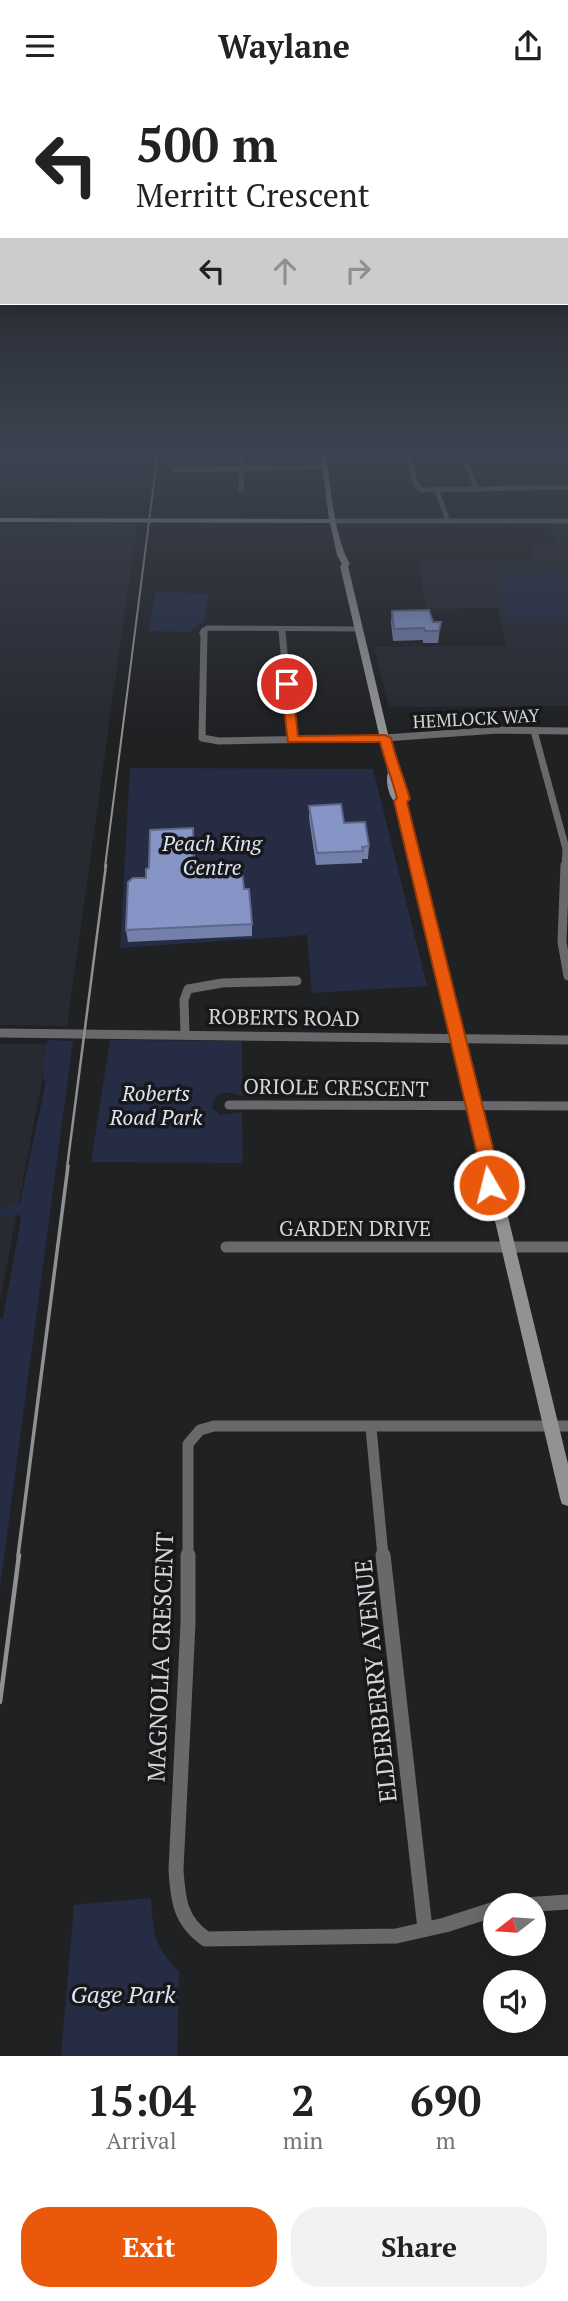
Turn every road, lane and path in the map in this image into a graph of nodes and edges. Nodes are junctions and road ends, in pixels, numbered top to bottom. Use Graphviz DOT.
graph roads {
  1 [pos="338,543"];
  2 [pos="282,629"];
  3 [pos="359,629"];
  4 [pos="534,731"];
  5 [pos="568,731"];
  6 [pos="385,738"];
  7 [pos="292,739"];
  8 [pos="568,976"];
  9 [pos="297,981"];
  10 [pos="0,1033"];
  11 [pos="185,1033"];
  12 [pos="457,1038"];
  13 [pos="568,1040"];
  14 [pos="229,1105"];
  15 [pos="473,1106"];
  16 [pos="568,1106"];
  17 [pos="226,1247"];
  18 [pos="508,1247"];
  19 [pos="568,1247"];
  20 [pos="560,1426"];
  21 [pos="371,1428"];
  22 [pos="568,1498"];
  23 [pos="568,1902"];
  24 [pos="546,1903"];
  25 [pos="483,1912"];
  26 [pos="425,1929"];
  1 -- 3 [label="main road"];
  2 -- 3 [label="street"];
  2 -- 7 [label="street"];
  2 -- 7 [label="street, HEMLOCK WAY"];
  3 -- 6 [label="main road"];
  4 -- 5 [label="street, HEMLOCK WAY"];
  4 -- 6 [label="street, HEMLOCK WAY"];
  4 -- 8 [label="street"];
  6 -- 7 [label="street, HEMLOCK WAY"];
  6 -- 12 [label="main road"];
  9 -- 11 [label="street"];
  10 -- 11 [label="street, ROBERTS ROAD"];
  11 -- 12 [label="street, ROBERTS ROAD"];
  12 -- 13 [label="street, ROBERTS ROAD"];
  12 -- 15 [label="main road"];
  14 -- 15 [label="street, ORIOLE CRESCENT"];
  15 -- 16 [label="street, ORIOLE CRESCENT"];
  15 -- 18 [label="main road"];
  17 -- 18 [label="street, GARDEN DRIVE"];
  18 -- 19 [label="street, GARDEN DRIVE"];
  18 -- 20 [label="main road"];
  20 -- 21 [label="street, MAGNOLIA CRESCENT"];
  20 -- 22 [label="main road"];
  21 -- 26 [label="street, ELDERBERRY AVENUE"];
  21 -- 26 [label="street, MAGNOLIA CRESCENT"];
  23 -- 24 [label="street"];
  25 -- 26 [label="street, MAGNOLIA CRESCENT"];
}
